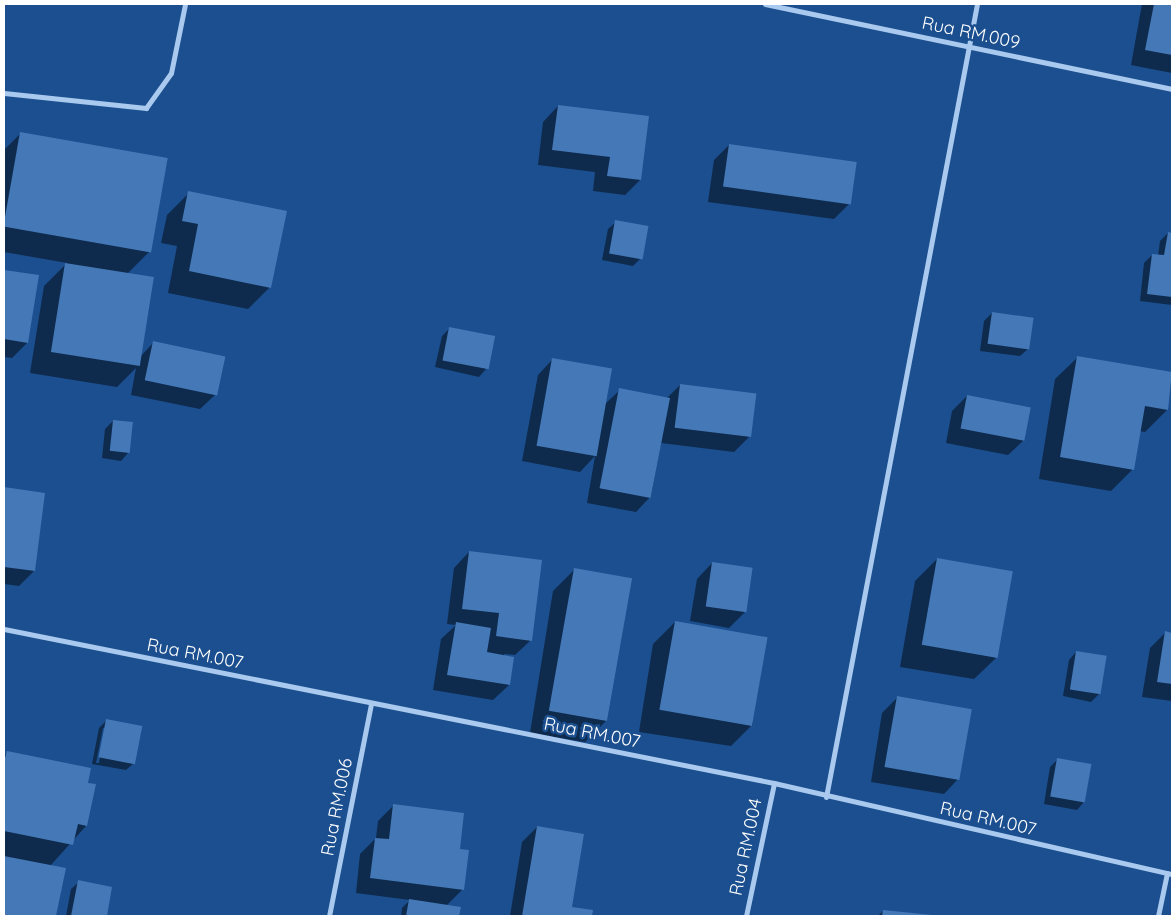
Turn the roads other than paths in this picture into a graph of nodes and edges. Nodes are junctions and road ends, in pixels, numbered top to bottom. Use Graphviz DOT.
graph roads {
  1 [pos="185,4"];
  2 [pos="765,4"];
  3 [pos="978,4"];
  4 [pos="968,47"];
  5 [pos="1172,89"];
  6 [pos="4,93"];
  7 [pos="4,629"];
  8 [pos="371,703"];
  9 [pos="774,783"];
  10 [pos="826,797"];
  11 [pos="1170,874"];
  12 [pos="329,916"];
  13 [pos="746,916"];
  14 [pos="1158,916"];
  1 -- 6 [label="street"];
  2 -- 4 [label="street, Rua RM.009"];
  3 -- 4 [label="street"];
  4 -- 5 [label="street, Rua RM.009"];
  4 -- 10 [label="street"];
  7 -- 8 [label="street, Rua RM.007"];
  8 -- 9 [label="street, Rua RM.007"];
  8 -- 12 [label="street, Rua RM.006"];
  9 -- 10 [label="street, Rua RM.007"];
  9 -- 13 [label="street, Rua RM.004"];
  10 -- 11 [label="street, Rua RM.007"];
  11 -- 14 [label="street"];
}
